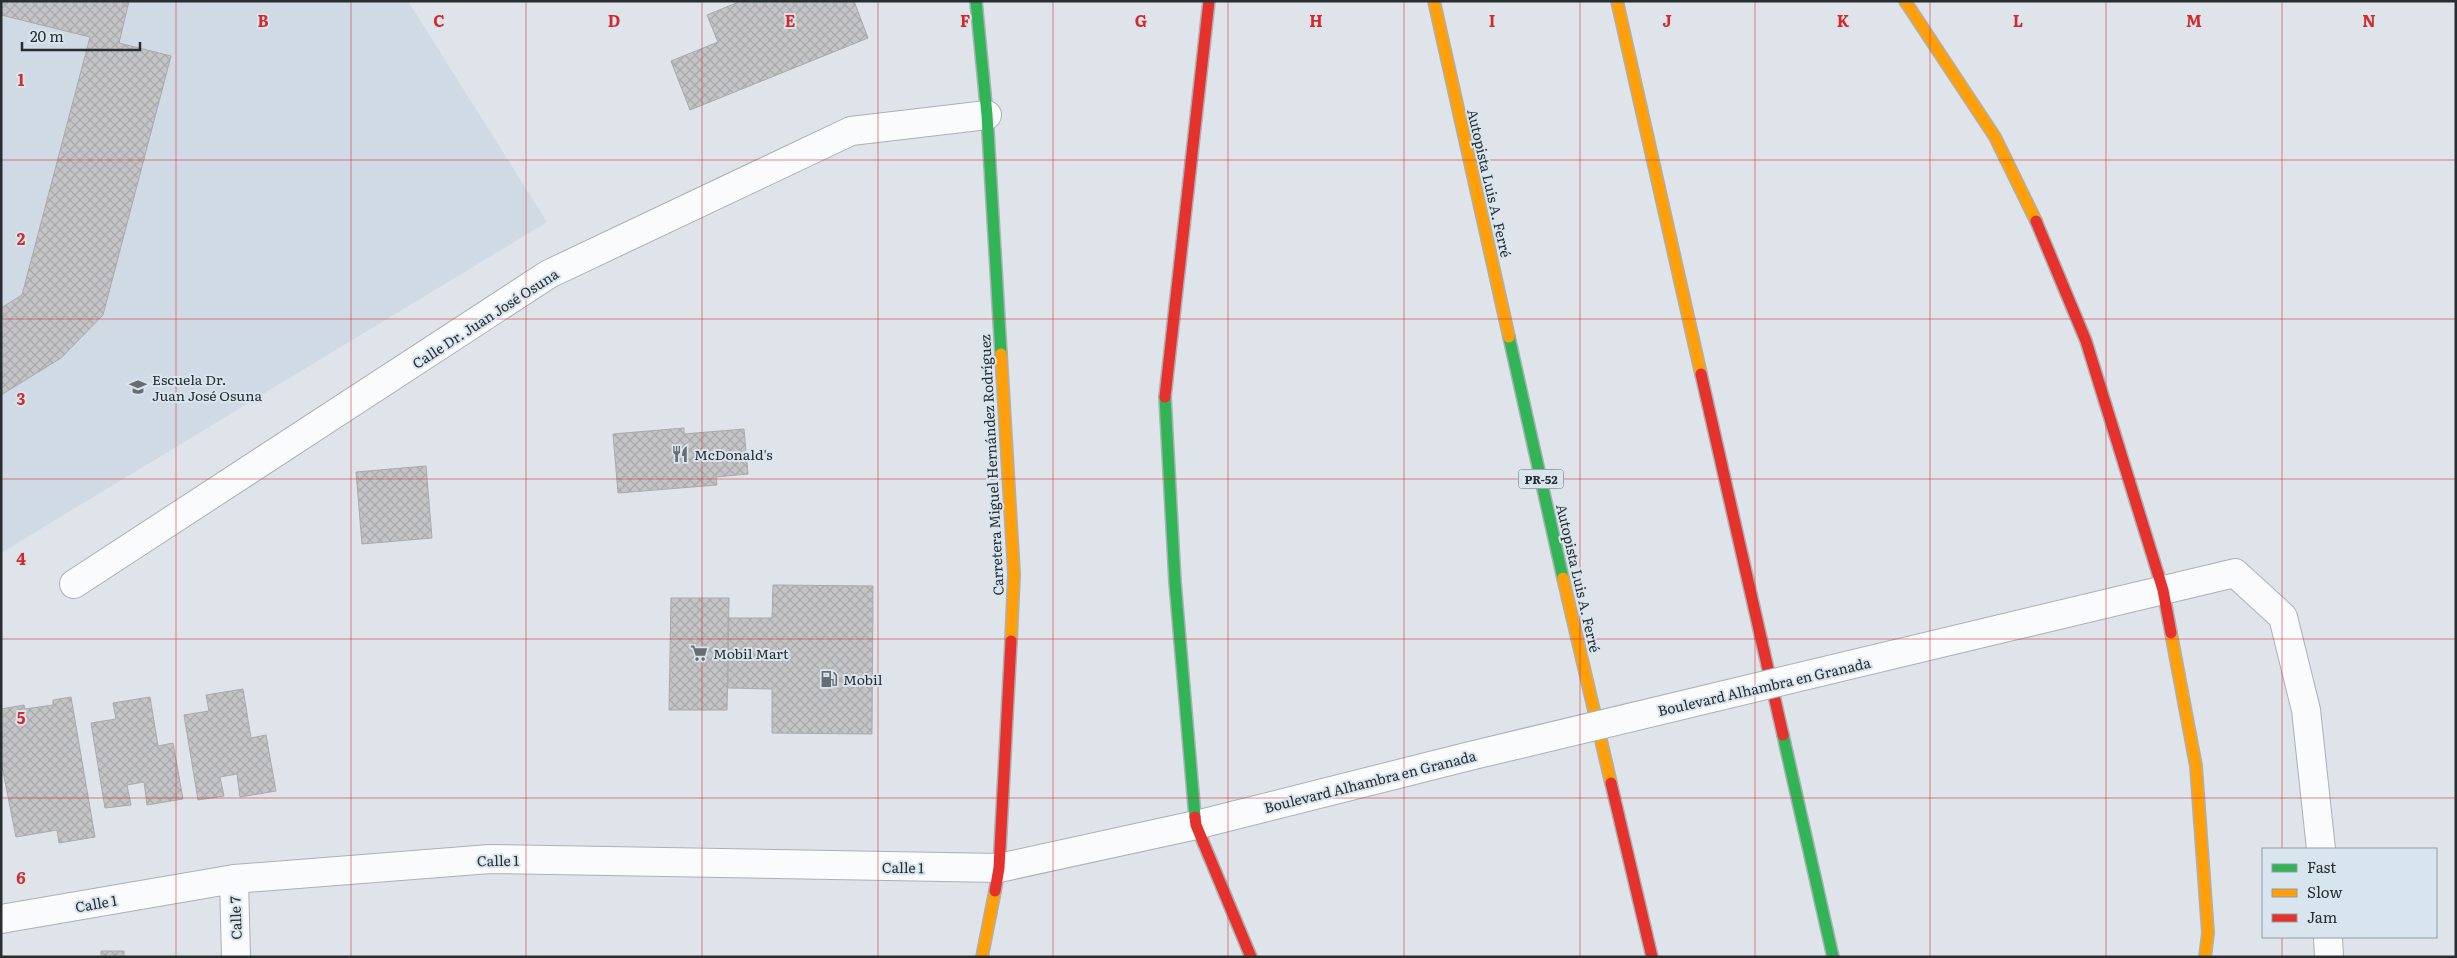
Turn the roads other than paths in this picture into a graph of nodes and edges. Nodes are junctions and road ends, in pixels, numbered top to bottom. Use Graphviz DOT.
graph roads {
  1 [pos="976,1"];
  2 [pos="1209,1"];
  3 [pos="1434,1"];
  4 [pos="1618,1"];
  5 [pos="1905,1"];
  6 [pos="987,115"];
  7 [pos="74,584"];
  8 [pos="2163,590"];
  9 [pos="1196,825"];
  10 [pos="2321,848"];
  11 [pos="1000,868"];
  12 [pos="234,879"];
  13 [pos="1,919"];
  14 [pos="2328,938"];
  15 [pos="236,957"];
  16 [pos="982,957"];
  17 [pos="1251,957"];
  18 [pos="1652,957"];
  19 [pos="1833,957"];
  20 [pos="2205,957"];
  21 [pos="2329,957"];
  1 -- 6 [label="main road, Carretera Miguel Hernández Rodríguez"];
  2 -- 9 [label="main road"];
  3 -- 18 [label="main road, Autopista Luis A. Ferré / PR-52"];
  4 -- 19 [label="main road"];
  5 -- 8 [label="main road"];
  6 -- 7 [label="street, Calle Dr. Juan José Osuna"];
  6 -- 11 [label="main road, Carretera Miguel Hernández Rodríguez"];
  8 -- 9 [label="street, Boulevard Alhambra en Granada, bridge"];
  8 -- 10 [label="street, Boulevard Alhambra en Granada"];
  8 -- 20 [label="main road"];
  9 -- 11 [label="street, Boulevard Alhambra en Granada"];
  9 -- 17 [label="main road"];
  11 -- 12 [label="street, Calle 1"];
  11 -- 16 [label="main road, Carretera Miguel Hernández Rodríguez"];
  12 -- 13 [label="street, Calle 1"];
  12 -- 15 [label="street, Calle 7"];
  14 -- 21 [label="street"];
}
